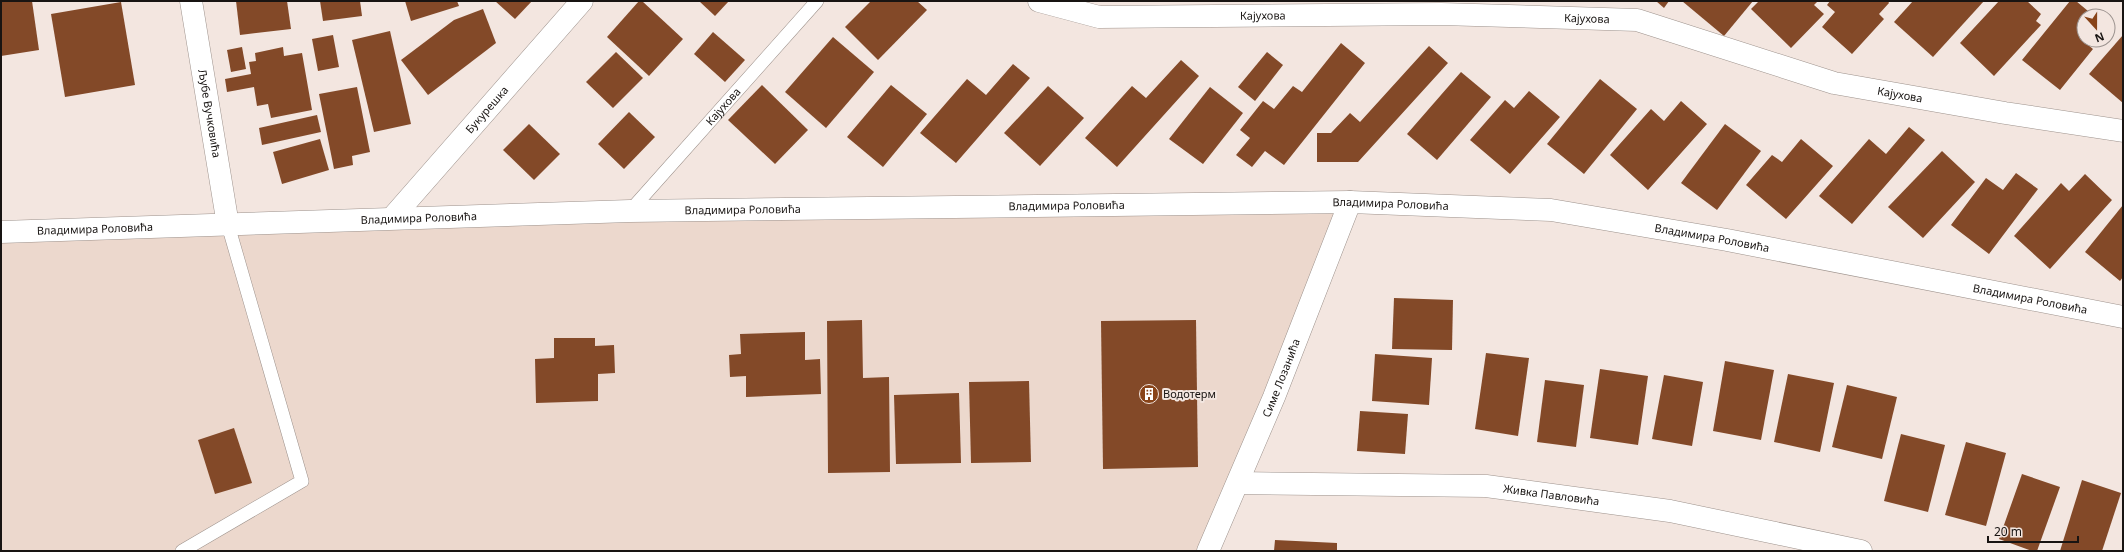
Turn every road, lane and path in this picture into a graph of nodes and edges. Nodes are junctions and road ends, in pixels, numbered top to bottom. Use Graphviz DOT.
graph roads {
  1 [pos="191,1"];
  2 [pos="582,1"];
  3 [pos="817,1"];
  4 [pos="1039,1"];
  5 [pos="2123,131"];
  6 [pos="1350,202"];
  7 [pos="630,211"];
  8 [pos="392,218"];
  9 [pos="228,225"];
  10 [pos="1,232"];
  11 [pos="2123,317"];
  12 [pos="1238,483"];
  13 [pos="182,551"];
  14 [pos="1208,551"];
  15 [pos="1861,551"];
  1 -- 9 [label="street, Љубе Вучковића"];
  2 -- 8 [label="street, Букурешка"];
  3 -- 7 [label="lane, Кајухова"];
  4 -- 5 [label="street, Кајухова"];
  6 -- 7 [label="street, Владимира Роловића"];
  6 -- 11 [label="street, Владимира Роловића"];
  6 -- 12 [label="street, Симе Лозанића"];
  7 -- 8 [label="street, Владимира Роловића"];
  8 -- 9 [label="street, Владимира Роловића"];
  9 -- 10 [label="street, Владимира Роловића"];
  9 -- 13 [label="lane"];
  12 -- 14 [label="street, Симе Лозанића"];
  12 -- 15 [label="street, Живка Павловића"];
}
